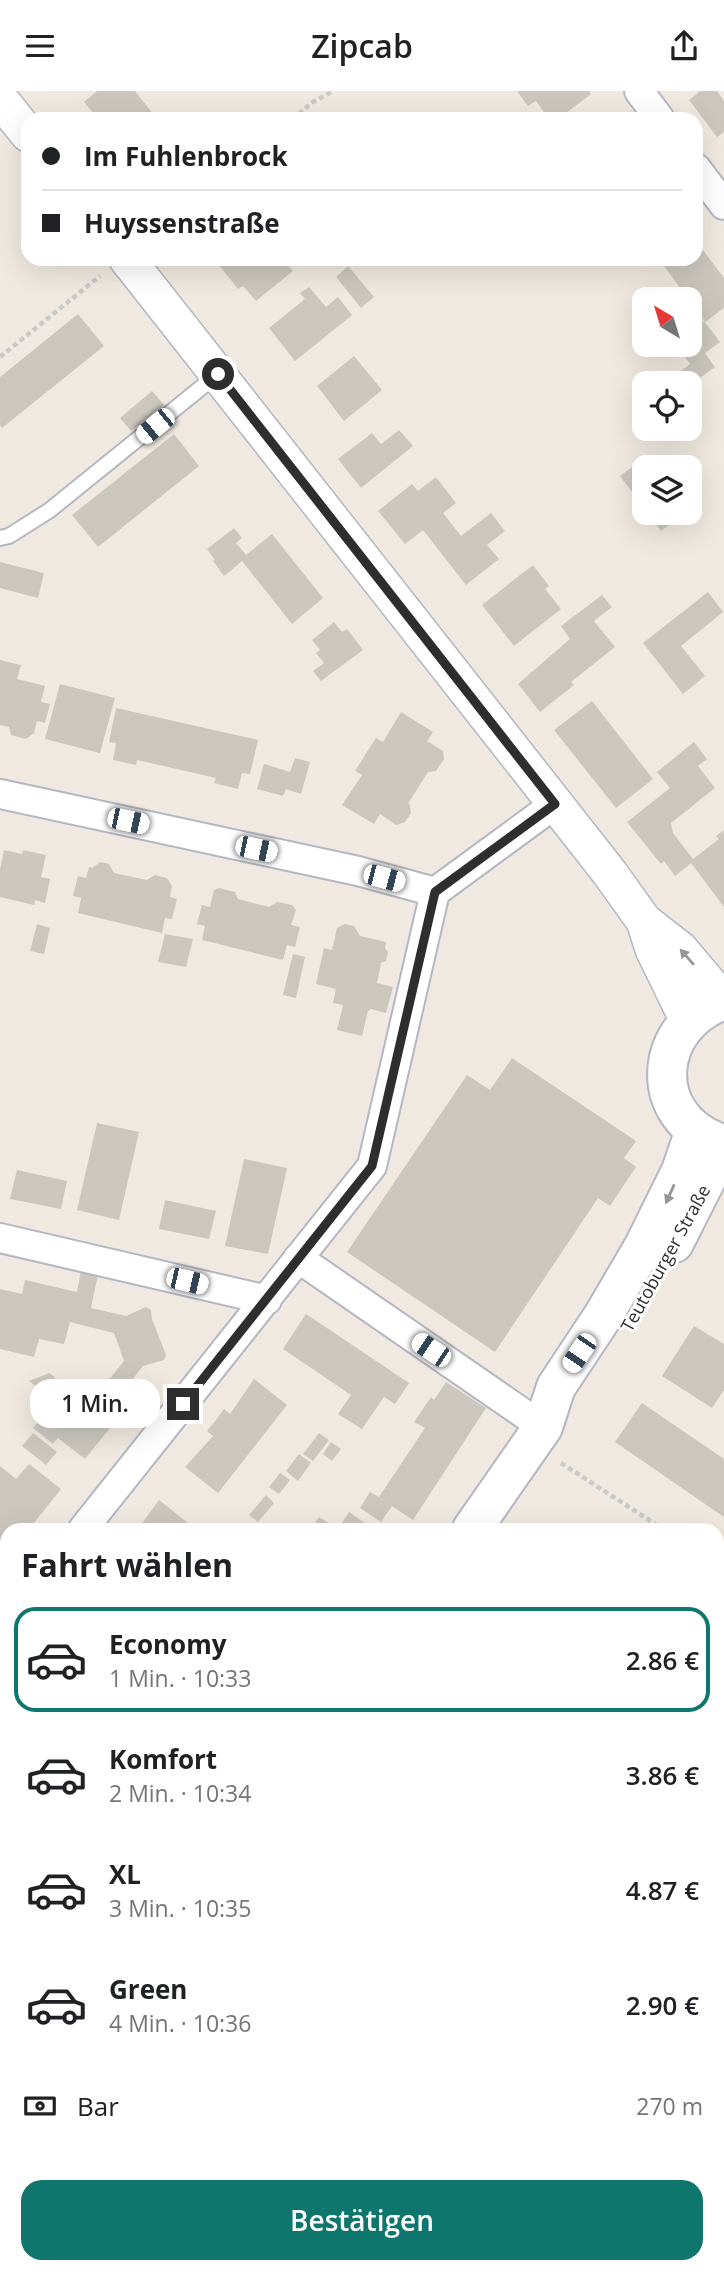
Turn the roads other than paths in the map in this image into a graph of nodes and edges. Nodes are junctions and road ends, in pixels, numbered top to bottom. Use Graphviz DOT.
graph roads {
  1 [pos="639,91"];
  2 [pos="0,99"];
  3 [pos="655,112"];
  4 [pos="21,125"];
  5 [pos="703,177"];
  6 [pos="724,205"];
  7 [pos="114,267"];
  8 [pos="218,374"];
  9 [pos="0,538"];
  10 [pos="0,794"];
  11 [pos="555,804"];
  12 [pos="435,892"];
  13 [pos="644,921"];
  14 [pos="723,1000"];
  15 [pos="688,1021"];
  16 [pos="714,1140"];
  17 [pos="0,1238"];
  18 [pos="298,1258"];
  19 [pos="267,1300"];
  20 [pos="537,1435"];
  21 [pos="88,1523"];
  22 [pos="476,1523"];
  1 -- 3 [label="street"];
  2 -- 4 [label="street"];
  5 -- 6 [label="street"];
  7 -- 8 [label="street"];
  8 -- 9 [label="lane"];
  8 -- 11 [label="street"];
  10 -- 12 [label="street"];
  11 -- 12 [label="street"];
  11 -- 13 [label="street"];
  12 -- 18 [label="street"];
  14 -- 13 [label="street, one-way"];
  13 -- 15 [label="street"];
  14 -- 15 [label="main road, Teutoburger Straße"];
  15 -- 16 [label="main road, Teutoburger Straße"];
  16 -- 20 [label="main road, Teutoburger Straße"];
  17 -- 19 [label="street"];
  18 -- 19 [label="street"];
  18 -- 20 [label="street"];
  19 -- 21 [label="street"];
  20 -- 22 [label="main road, Teutoburger Straße"];
}
